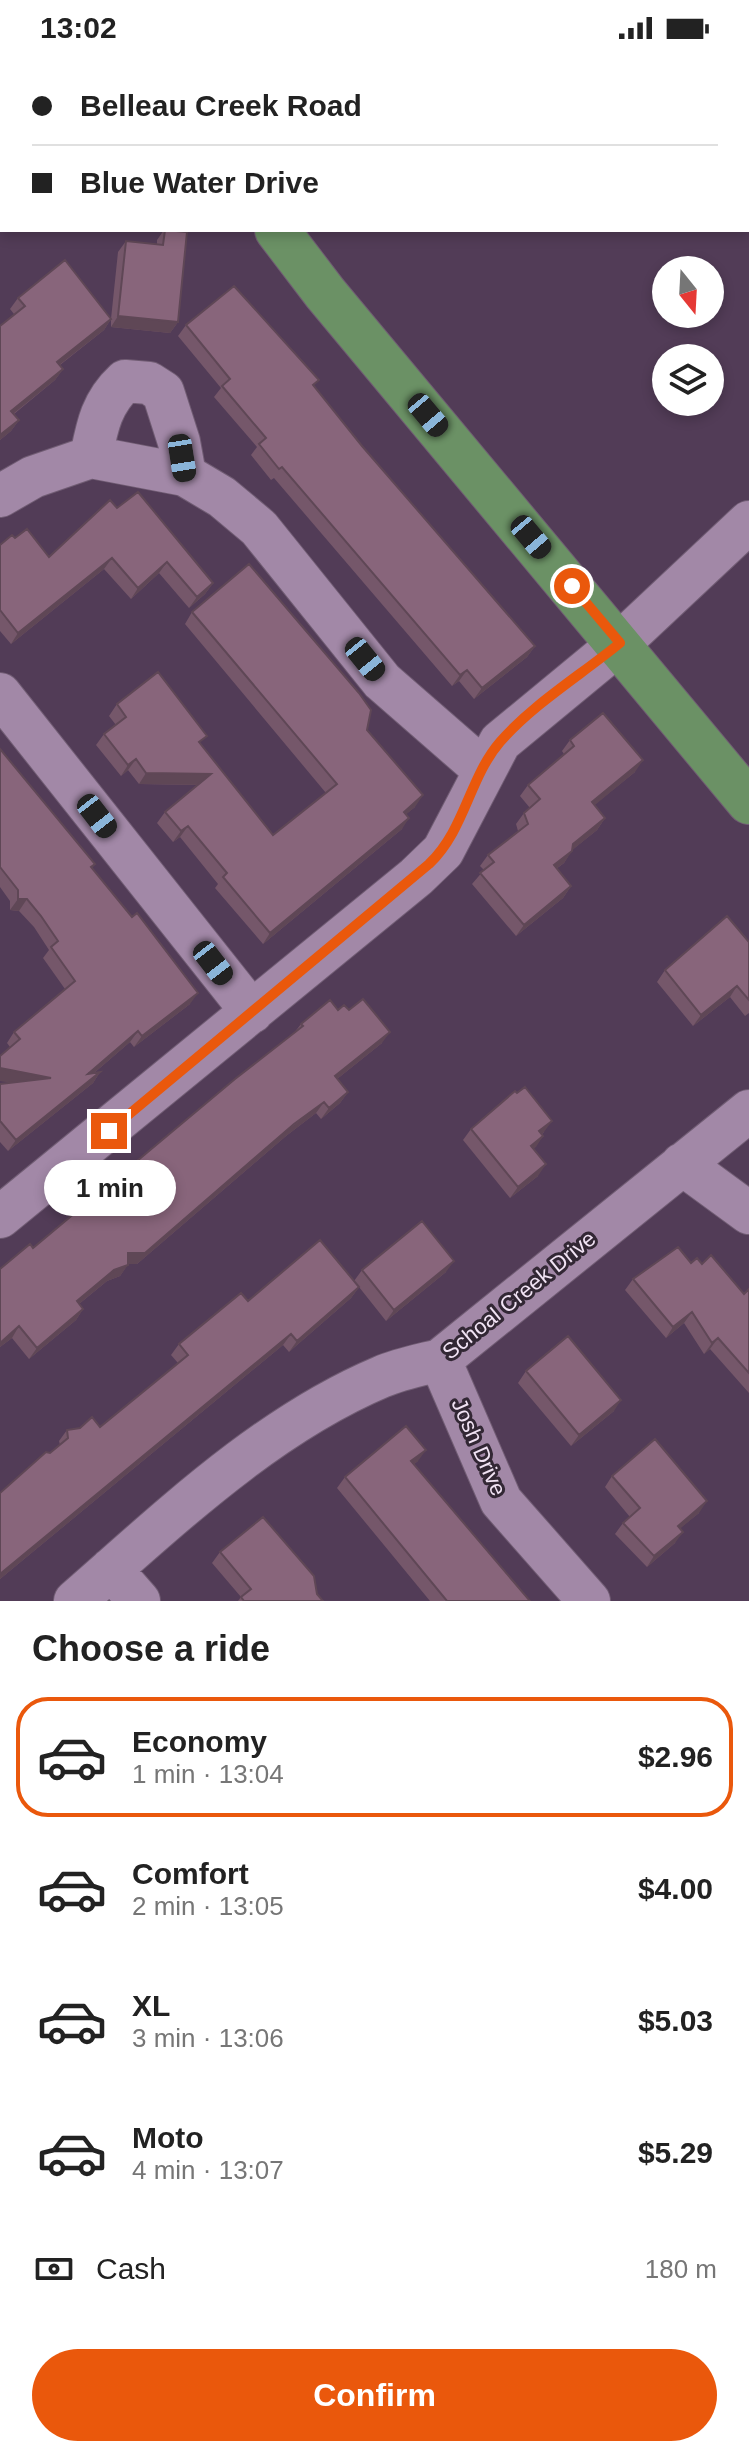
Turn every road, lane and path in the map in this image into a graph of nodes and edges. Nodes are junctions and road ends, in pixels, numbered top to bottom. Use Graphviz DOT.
graph roads {
  1 [pos="279,232"];
  2 [pos="91,457"];
  3 [pos="185,475"];
  4 [pos="0,496"];
  5 [pos="749,522"];
  6 [pos="620,643"];
  7 [pos="0,694"];
  8 [pos="483,769"];
  9 [pos="749,802"];
  10 [pos="252,1012"];
  11 [pos="747,1117"];
  12 [pos="682,1164"];
  13 [pos="749,1213"];
  14 [pos="0,1217"];
  15 [pos="440,1360"];
  16 [pos="111,1569"];
  17 [pos="75,1601"];
  18 [pos="139,1601"];
  19 [pos="589,1601"];
  1 -- 6 [label="main road"];
  2 -- 3 [label="street"];
  2 -- 3 [label="street"];
  2 -- 4 [label="street"];
  3 -- 8 [label="street"];
  5 -- 6 [label="street"];
  6 -- 8 [label="street"];
  6 -- 9 [label="main road"];
  7 -- 10 [label="street"];
  8 -- 10 [label="street"];
  10 -- 14 [label="street"];
  11 -- 12 [label="street, Schoal Creek Drive"];
  12 -- 13 [label="street"];
  12 -- 15 [label="street, Schoal Creek Drive"];
  15 -- 16 [label="street, Schoal Creek Drive"];
  15 -- 19 [label="street, Josh Drive"];
  16 -- 17 [label="street, Schoal Creek Drive"];
  16 -- 18 [label="street"];
}
